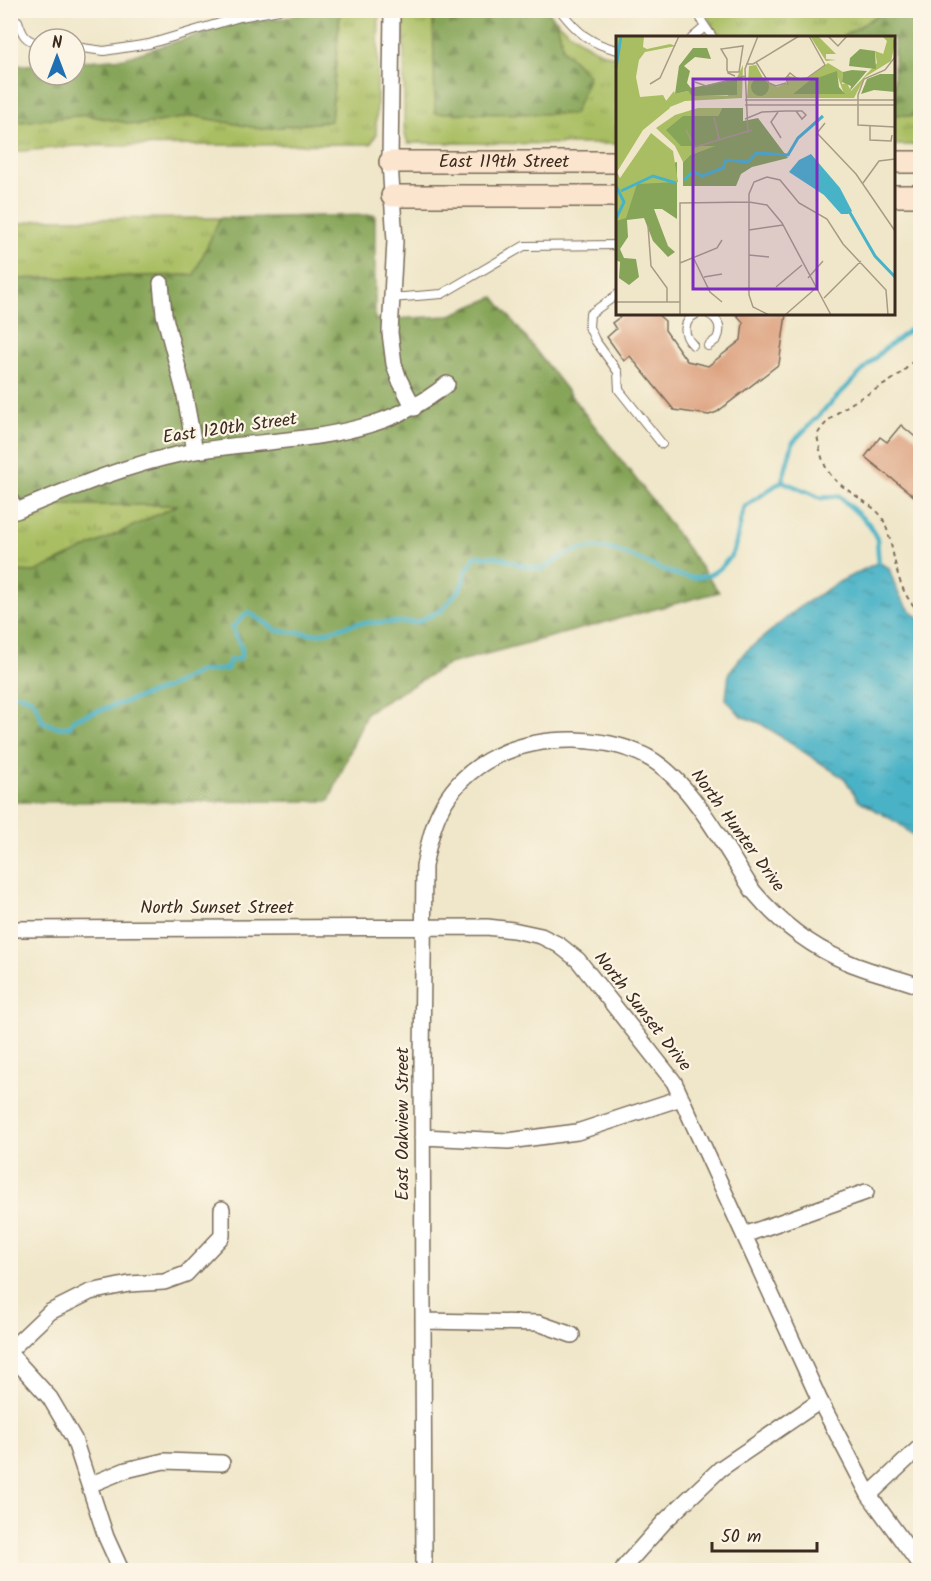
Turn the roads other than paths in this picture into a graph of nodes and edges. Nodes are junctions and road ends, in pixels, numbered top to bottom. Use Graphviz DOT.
graph roads {
  1 [pos="279,10"];
  2 [pos="392,10"];
  3 [pos="560,10"];
  4 [pos="699,10"];
  5 [pos="18,21"];
  6 [pos="705,27"];
  7 [pos="694,36"];
  8 [pos="712,36"];
  9 [pos="27,39"];
  10 [pos="87,49"];
  11 [pos="616,50"];
  12 [pos="390,162"];
  13 [pos="616,162"];
  14 [pos="895,162"];
  15 [pos="921,162"];
  16 [pos="392,196"];
  17 [pos="616,196"];
  18 [pos="895,196"];
  19 [pos="921,196"];
  20 [pos="616,246"];
  21 [pos="161,283"];
  22 [pos="616,295"];
  23 [pos="391,298"];
  24 [pos="692,315"];
  25 [pos="711,315"];
  26 [pos="693,345"];
  27 [pos="708,346"];
  28 [pos="447,384"];
  29 [pos="414,408"];
  30 [pos="662,444"];
  31 [pos="195,451"];
  32 [pos="13,505"];
  33 [pos="424,927"];
  34 [pos="10,929"];
  35 [pos="921,986"];
  36 [pos="681,1098"];
  37 [pos="422,1137"];
  38 [pos="866,1192"];
  39 [pos="222,1209"];
  40 [pos="744,1235"];
  41 [pos="423,1321"];
  42 [pos="572,1335"];
  43 [pos="10,1352"];
  44 [pos="820,1401"];
  45 [pos="921,1447"];
  46 [pos="222,1464"];
  47 [pos="89,1485"];
  48 [pos="870,1495"];
  49 [pos="921,1565"];
  50 [pos="624,1567"];
  51 [pos="121,1570"];
  52 [pos="424,1570"];
  1 -- 10 [label="lane"];
  2 -- 12 [label="street"];
  3 -- 11 [label="lane"];
  4 -- 6 [label="lane"];
  5 -- 9 [label="lane"];
  6 -- 7 [label="lane"];
  6 -- 8 [label="lane"];
  12 -- 13 [label="main road, East 119th Street"];
  12 -- 16 [label="street"];
  14 -- 15 [label="main road"];
  16 -- 17 [label="main road, East 119th Street"];
  16 -- 23 [label="street"];
  18 -- 19 [label="main road"];
  20 -- 23 [label="lane"];
  21 -- 31 [label="street"];
  22 -- 30 [label="lane"];
  23 -- 29 [label="street"];
  24 -- 26 [label="lane"];
  25 -- 27 [label="lane"];
  28 -- 29 [label="street, East 120th Street"];
  29 -- 31 [label="street, East 120th Street"];
  31 -- 32 [label="street, East 120th Street"];
  33 -- 34 [label="street, North Sunset Street"];
  33 -- 35 [label="street, North Hunter Drive"];
  33 -- 36 [label="street, North Sunset Drive"];
  33 -- 37 [label="street, East Oakview Street"];
  36 -- 37 [label="street"];
  36 -- 40 [label="street, North Sunset Drive"];
  37 -- 41 [label="street, East Oakview Street"];
  38 -- 40 [label="street"];
  39 -- 43 [label="street"];
  40 -- 44 [label="street, North Sunset Drive"];
  41 -- 42 [label="street"];
  41 -- 52 [label="street, East Oakview Street"];
  43 -- 47 [label="street"];
  44 -- 48 [label="street, North Sunset Drive"];
  44 -- 50 [label="street"];
  45 -- 48 [label="street"];
  46 -- 47 [label="street"];
  47 -- 51 [label="street"];
  48 -- 49 [label="street, North Sunset Drive"];
}
